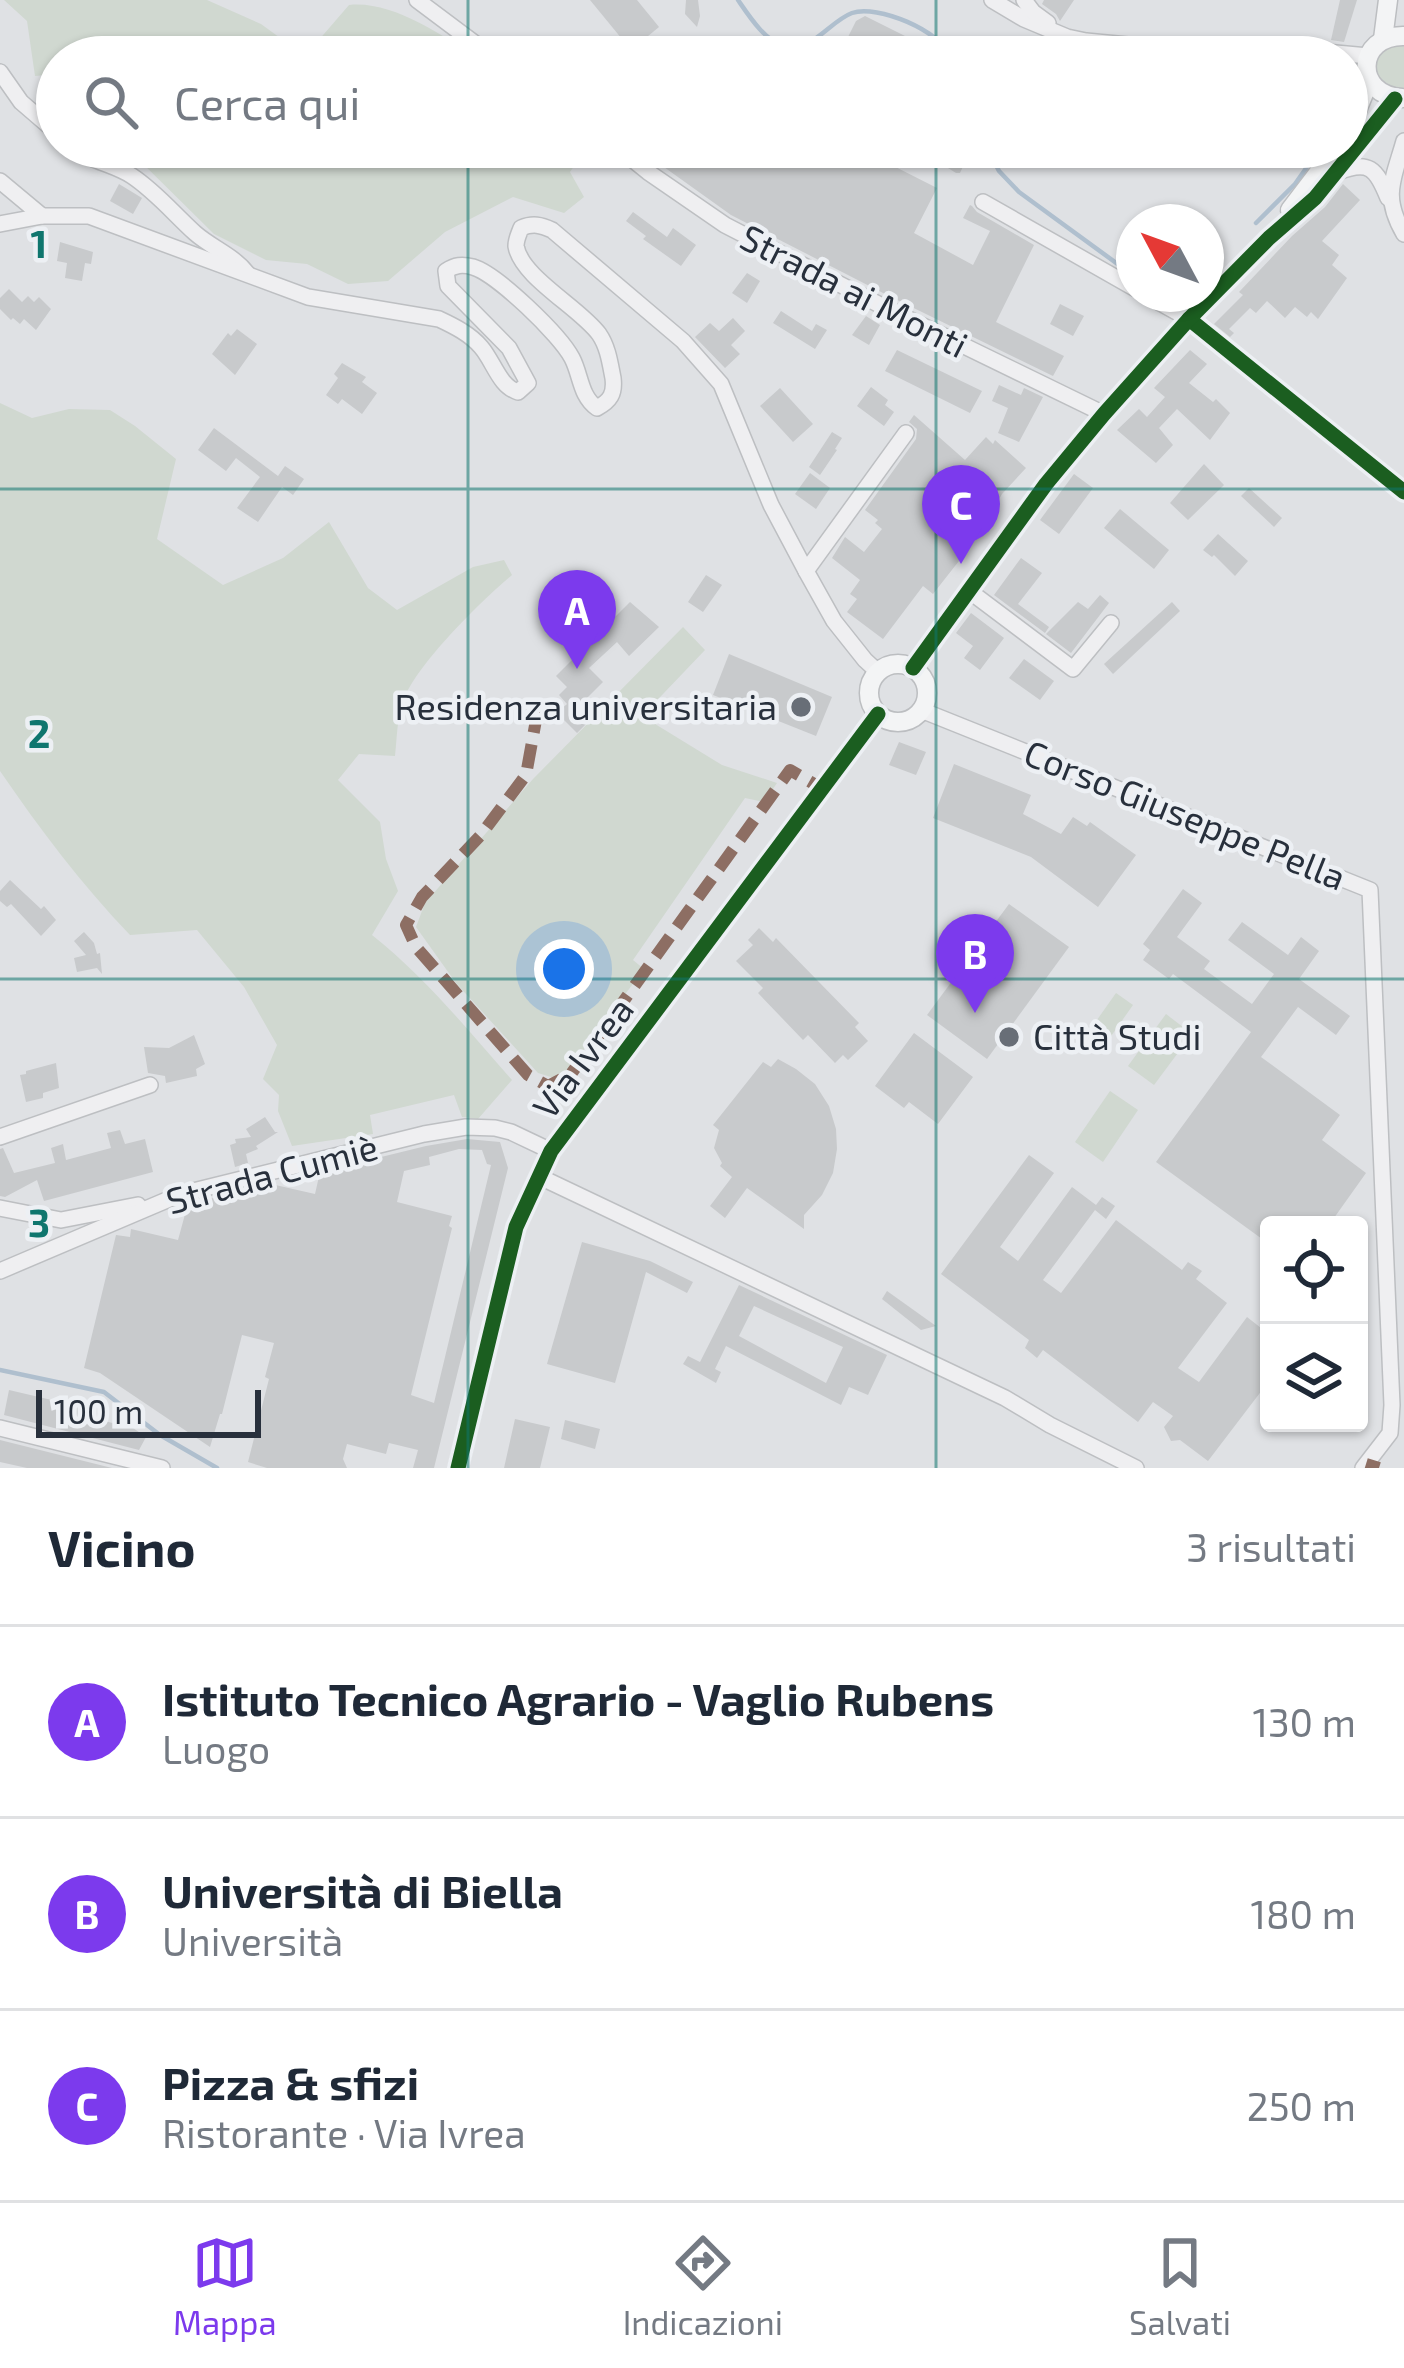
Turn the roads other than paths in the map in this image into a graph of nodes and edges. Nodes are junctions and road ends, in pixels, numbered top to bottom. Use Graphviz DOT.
graph roads {
  1 [pos="418,0"];
  2 [pos="992,0"];
  3 [pos="1024,0"];
  4 [pos="1388,0"];
  5 [pos="465,36"];
  6 [pos="1065,36"];
  7 [pos="1066,36"];
  8 [pos="1404,36"];
  9 [pos="1382,39"];
  10 [pos="1368,56"];
  11 [pos="1368,72"];
  12 [pos="0,73"];
  13 [pos="1370,81"];
  14 [pos="1368,86"];
  15 [pos="1400,98"];
  16 [pos="36,115"];
  17 [pos="1368,136"];
  18 [pos="1404,141"];
  19 [pos="114,168"];
  20 [pos="643,168"];
  21 [pos="1322,168"];
  22 [pos="1341,168"];
  23 [pos="1348,168"];
  24 [pos="1366,168"];
  25 [pos="1338,172"];
  26 [pos="0,181"];
  27 [pos="983,202"];
  28 [pos="1391,206"];
  29 [pos="42,216"];
  30 [pos="0,224"];
  31 [pos="1404,234"];
  32 [pos="1269,238"];
  33 [pos="248,276"];
  34 [pos="1116,278"];
  35 [pos="1176,312"];
  36 [pos="1189,319"];
  37 [pos="1104,414"];
  38 [pos="906,433"];
  39 [pos="1404,492"];
  40 [pos="806,571"];
  41 [pos="968,590"];
  42 [pos="1111,622"];
  43 [pos="913,668"];
  44 [pos="878,672"];
  45 [pos="921,710"];
  46 [pos="868,726"];
  47 [pos="150,1085"];
  48 [pos="0,1137"];
  49 [pos="551,1151"];
  50 [pos="538,1176"];
  51 [pos="182,1194"];
  52 [pos="0,1208"];
  53 [pos="0,1271"];
  54 [pos="0,1428"];
  55 [pos="134,1465"];
  56 [pos="162,1468"];
  57 [pos="458,1468"];
  58 [pos="1136,1468"];
  59 [pos="1363,1468"];
  1 -- 5 [label="street"];
  2 -- 6 [label="street"];
  3 -- 7 [label="street"];
  4 -- 9 [label="main road"];
  8 -- 9 [label="main road"];
  9 -- 10 [label="main road"];
  11 -- 13 [label="main road"];
  12 -- 16 [label="street"];
  13 -- 14 [label="main road"];
  13 -- 15 [label="main road"];
  15 -- 17 [label="main road"];
  18 -- 28 [label="street"];
  19 -- 33 [label="street"];
  20 -- 37 [label="street, Strada ai Monti"];
  21 -- 32 [label="main road"];
  22 -- 25 [label="main road"];
  23 -- 25 [label="street"];
  24 -- 28 [label="street"];
  25 -- 32 [label="main road"];
  26 -- 29 [label="street"];
  27 -- 34 [label="street"];
  28 -- 31 [label="street"];
  29 -- 30 [label="street"];
  29 -- 33 [label="street"];
  32 -- 36 [label="main road"];
  33 -- 40 [label="street"];
  35 -- 36 [label="street"];
  36 -- 37 [label="main road"];
  36 -- 39 [label="street"];
  37 -- 41 [label="main road"];
  38 -- 40 [label="street"];
  40 -- 44 [label="street"];
  41 -- 42 [label="street"];
  41 -- 43 [label="main road"];
  43 -- 44 [label="main road"];
  43 -- 45 [label="main road"];
  44 -- 46 [label="main road"];
  45 -- 46 [label="main road"];
  45 -- 59 [label="street, Corso Giuseppe Pella"];
  46 -- 49 [label="main road, Via Ivrea"];
  47 -- 48 [label="street"];
  49 -- 50 [label="main road, Via Ivrea"];
  49 -- 51 [label="street, Strada Cumiè"];
  50 -- 57 [label="main road, Via Ivrea"];
  50 -- 58 [label="street"];
  51 -- 52 [label="street"];
  51 -- 53 [label="street, Strada Cumiè"];
  54 -- 55 [label="street"];
  55 -- 56 [label="street"];
}
